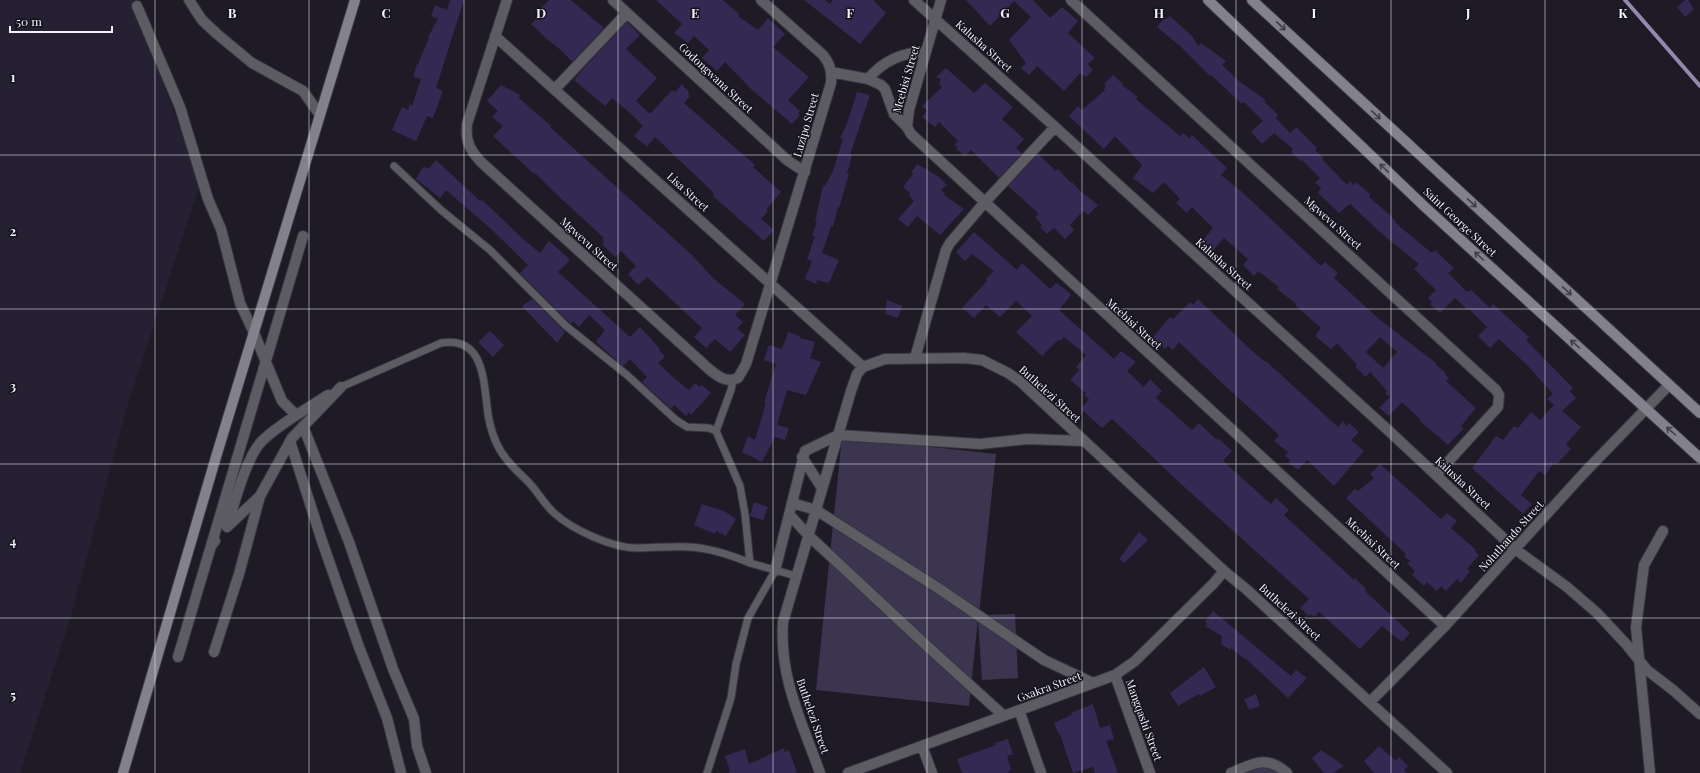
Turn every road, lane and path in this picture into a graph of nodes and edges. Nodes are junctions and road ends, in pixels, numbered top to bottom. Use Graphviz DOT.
graph roads {
  1 [pos="188,0"];
  2 [pos="354,0"];
  3 [pos="507,0"];
  4 [pos="613,0"];
  5 [pos="761,0"];
  6 [pos="914,0"];
  7 [pos="941,0"];
  8 [pos="1071,0"];
  9 [pos="1208,0"];
  10 [pos="1252,0"];
  11 [pos="137,6"];
  12 [pos="627,13"];
  13 [pos="936,19"];
  14 [pos="495,36"];
  15 [pos="926,52"];
  16 [pos="831,72"];
  17 [pos="868,79"];
  18 [pos="555,89"];
  19 [pos="320,115"];
  20 [pos="1055,126"];
  21 [pos="907,127"];
  22 [pos="394,166"];
  23 [pos="805,172"];
  24 [pos="985,202"];
  25 [pos="304,236"];
  26 [pos="770,282"];
  27 [pos="254,333"];
  28 [pos="915,358"];
  29 [pos="266,361"];
  30 [pos="863,367"];
  31 [pos="732,380"];
  32 [pos="1669,385"];
  33 [pos="341,387"];
  34 [pos="1646,409"];
  35 [pos="1700,413"];
  36 [pos="296,416"];
  37 [pos="303,426"];
  38 [pos="716,431"];
  39 [pos="838,435"];
  40 [pos="290,441"];
  41 [pos="1084,441"];
  42 [pos="802,458"];
  43 [pos="1700,458"];
  44 [pos="1436,475"];
  45 [pos="822,488"];
  46 [pos="260,496"];
  47 [pos="792,503"];
  48 [pos="816,510"];
  49 [pos="789,514"];
  50 [pos="227,527"];
  51 [pos="1663,531"];
  52 [pos="808,535"];
  53 [pos="211,546"];
  54 [pos="1515,549"];
  55 [pos="750,563"];
  56 [pos="776,570"];
  57 [pos="1224,571"];
  58 [pos="796,576"];
  59 [pos="1445,626"];
  60 [pos="214,652"];
  61 [pos="178,657"];
  62 [pos="1639,661"];
  63 [pos="1115,675"];
  64 [pos="1093,683"];
  65 [pos="1370,702"];
  66 [pos="1019,710"];
  67 [pos="1700,714"];
  68 [pos="1004,716"];
  69 [pos="922,746"];
  70 [pos="123,773"];
  71 [pos="401,773"];
  72 [pos="426,773"];
  73 [pos="708,773"];
  74 [pos="820,773"];
  75 [pos="848,773"];
  76 [pos="932,773"];
  77 [pos="1041,773"];
  78 [pos="1150,773"];
  79 [pos="1231,773"];
  80 [pos="1287,773"];
  81 [pos="1447,773"];
  82 [pos="1650,773"];
  1 -- 19 [label="street"];
  2 -- 19 [label="main road"];
  3 -- 14 [label="street, Mgwevu Street"];
  4 -- 12 [label="street, Godongwana Street"];
  5 -- 16 [label="street"];
  6 -- 13 [label="street, Kalusha Street"];
  7 -- 13 [label="street, Mcebisi Street"];
  8 -- 44 [label="street, Mgwevu Street"];
  34 -- 9 [label="main road, Saint George Street, one-way"];
  10 -- 32 [label="main road, Saint George Street, one-way"];
  11 -- 27 [label="street"];
  12 -- 18 [label="street"];
  12 -- 23 [label="street, Godongwana Street"];
  13 -- 15 [label="street, Mcebisi Street"];
  13 -- 20 [label="street, Kalusha Street"];
  14 -- 18 [label="street, Lisa Street"];
  14 -- 31 [label="street, Mgwevu Street"];
  15 -- 17 [label="street"];
  15 -- 21 [label="street, Mcebisi Street"];
  16 -- 17 [label="street"];
  16 -- 23 [label="street, Luzipo Street"];
  17 -- 21 [label="street"];
  18 -- 26 [label="street, Lisa Street"];
  19 -- 27 [label="main road"];
  20 -- 24 [label="street"];
  20 -- 44 [label="street, Kalusha Street"];
  21 -- 24 [label="street, Mcebisi Street"];
  22 -- 38 [label="lane"];
  23 -- 26 [label="street, Luzipo Street"];
  24 -- 28 [label="street"];
  24 -- 59 [label="street, Mcebisi Street"];
  25 -- 29 [label="street"];
  26 -- 30 [label="street, Lisa Street"];
  26 -- 31 [label="street"];
  27 -- 29 [label="street"];
  27 -- 70 [label="main road"];
  28 -- 30 [label="street, Buthelezi Street"];
  28 -- 41 [label="street, Buthelezi Street"];
  29 -- 36 [label="street"];
  29 -- 53 [label="street"];
  30 -- 39 [label="street, Buthelezi Street"];
  31 -- 38 [label="lane"];
  32 -- 34 [label="street, Noluthando Street"];
  32 -- 35 [label="main road, Saint George Street"];
  33 -- 36 [label="street"];
  33 -- 37 [label="street"];
  33 -- 55 [label="lane"];
  43 -- 34 [label="main road, Saint George Street, one-way"];
  34 -- 54 [label="street, Noluthando Street"];
  36 -- 50 [label="street"];
  37 -- 40 [label="street"];
  37 -- 72 [label="street"];
  38 -- 55 [label="lane"];
  39 -- 41 [label="street"];
  39 -- 42 [label="street"];
  39 -- 45 [label="street, Buthelezi Street"];
  40 -- 46 [label="street"];
  40 -- 71 [label="street"];
  41 -- 57 [label="street, Buthelezi Street"];
  42 -- 45 [label="street"];
  42 -- 47 [label="street"];
  44 -- 54 [label="street, Kalusha Street"];
  45 -- 48 [label="street, Buthelezi Street"];
  46 -- 50 [label="street"];
  46 -- 60 [label="street"];
  47 -- 48 [label="street"];
  47 -- 49 [label="street"];
  48 -- 52 [label="street, Buthelezi Street"];
  48 -- 64 [label="street"];
  49 -- 52 [label="street"];
  49 -- 56 [label="street"];
  50 -- 53 [label="street"];
  51 -- 62 [label="street"];
  52 -- 58 [label="street, Buthelezi Street"];
  52 -- 68 [label="street"];
  53 -- 61 [label="street"];
  54 -- 59 [label="street, Noluthando Street"];
  54 -- 62 [label="street, Kalusha Street"];
  55 -- 56 [label="lane"];
  56 -- 58 [label="lane"];
  56 -- 73 [label="lane"];
  57 -- 63 [label="street, Gxakra Street"];
  57 -- 65 [label="street, Buthelezi Street"];
  58 -- 74 [label="street, Buthelezi Street"];
  59 -- 65 [label="street, Noluthando Street"];
  62 -- 67 [label="street, Kalusha Street"];
  62 -- 82 [label="street"];
  63 -- 64 [label="street, Gxakra Street"];
  63 -- 78 [label="street, Mangqashi Street"];
  64 -- 66 [label="street, Gxakra Street"];
  65 -- 81 [label="street, Buthelezi Street"];
  66 -- 68 [label="street, Gxakra Street"];
  66 -- 77 [label="street"];
  68 -- 69 [label="street, Gxakra Street"];
  69 -- 75 [label="street, Gxakra Street"];
  69 -- 76 [label="street"];
  79 -- 80 [label="street"];
}
